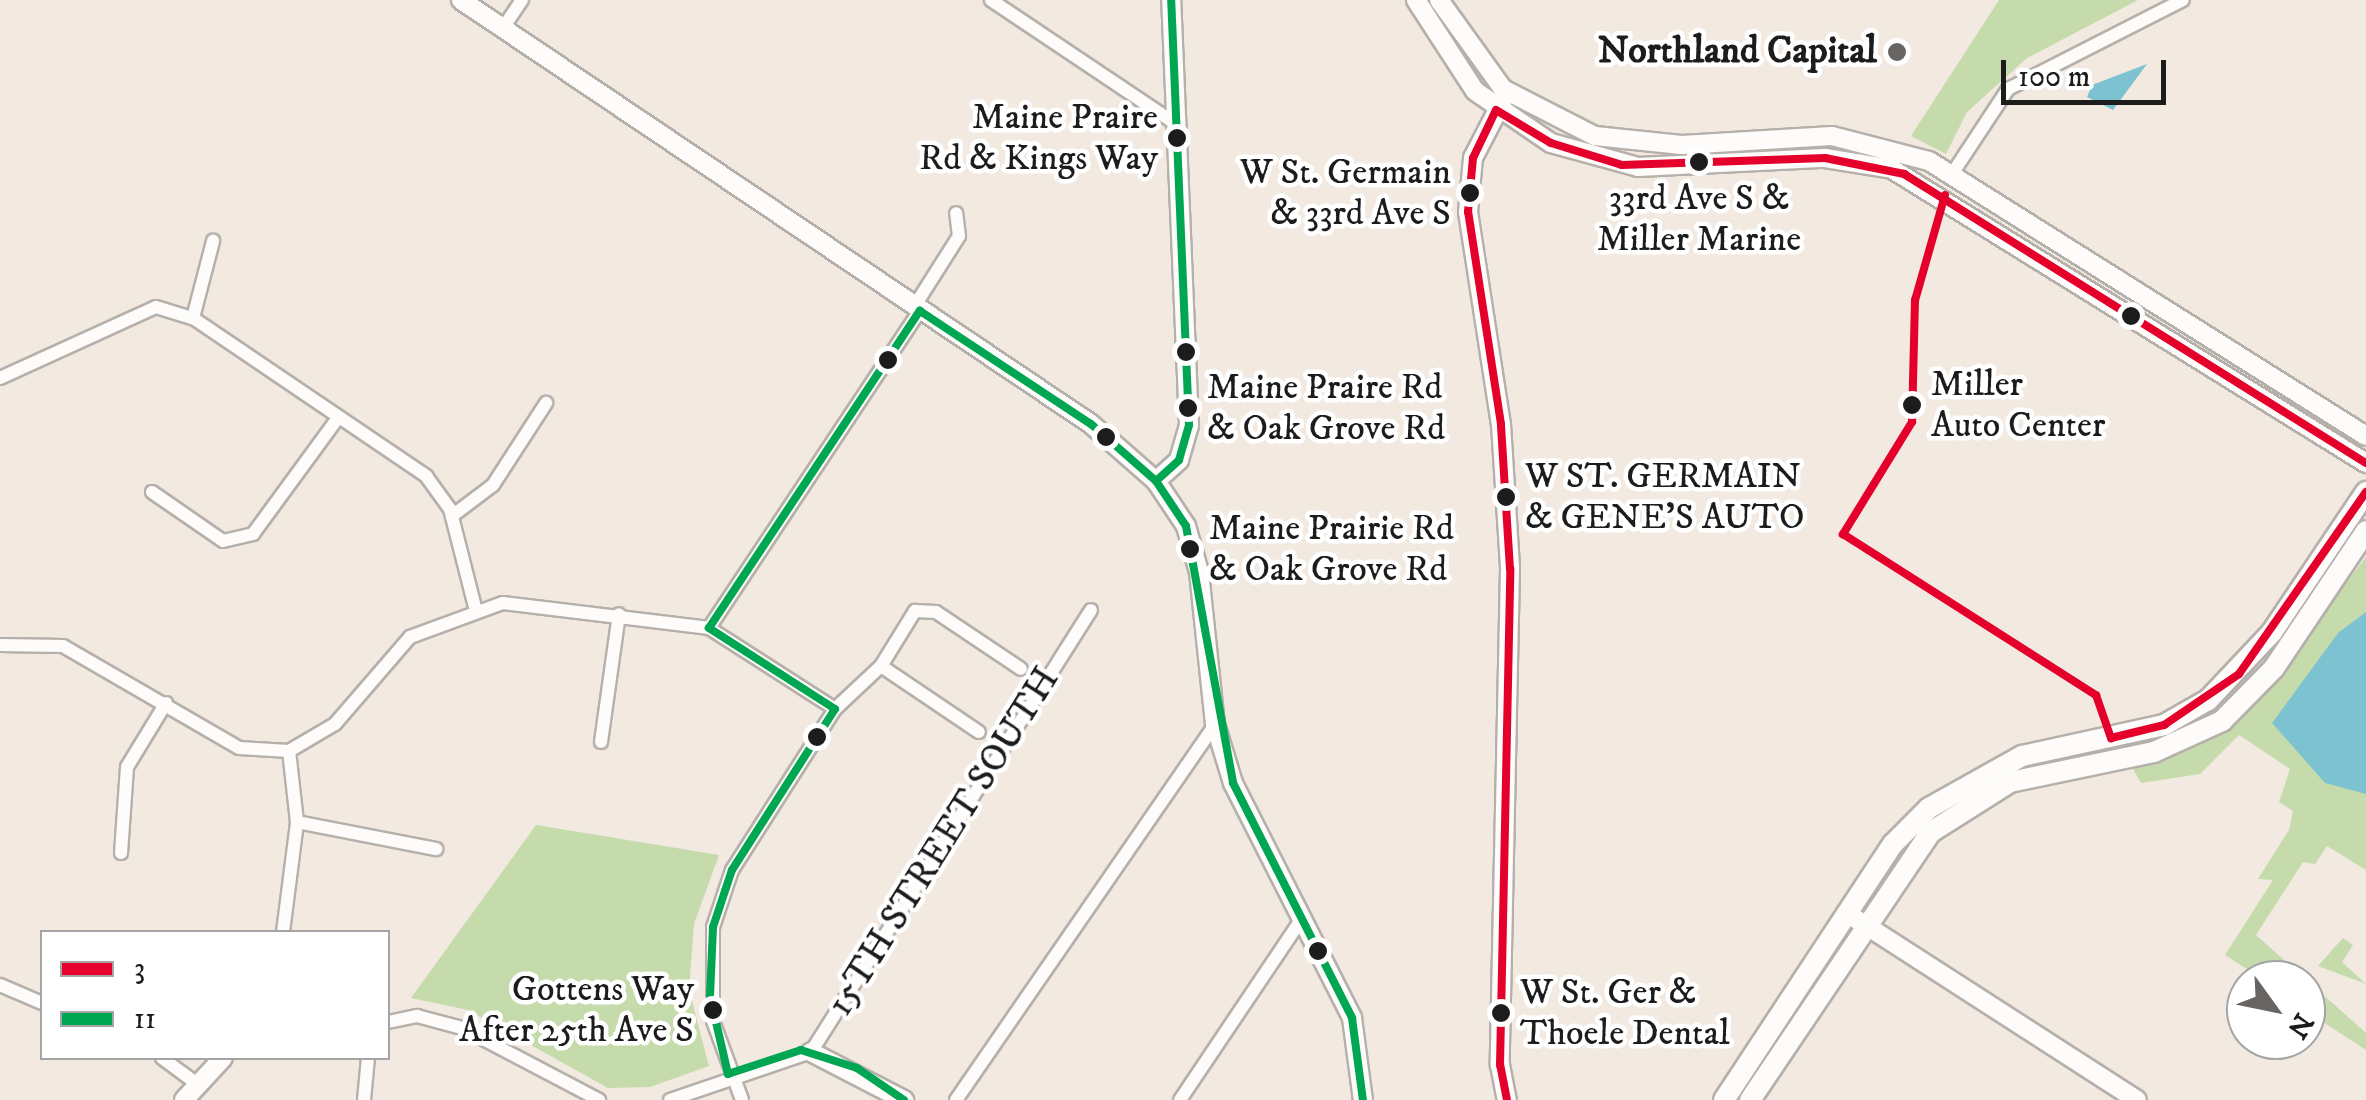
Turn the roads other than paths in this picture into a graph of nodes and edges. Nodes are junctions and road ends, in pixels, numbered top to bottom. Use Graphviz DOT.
graph roads {
  1 [pos="461,0"];
  2 [pos="522,0"];
  3 [pos="991,0"];
  4 [pos="1170,0"];
  5 [pos="1416,0"];
  6 [pos="1439,0"];
  7 [pos="2182,0"];
  8 [pos="503,28"];
  9 [pos="1508,92"];
  10 [pos="1496,110"];
  11 [pos="1176,124"];
  12 [pos="1952,174"];
  13 [pos="956,212"];
  14 [pos="213,241"];
  15 [pos="917,309"];
  16 [pos="193,318"];
  17 [pos="0,378"];
  18 [pos="546,403"];
  19 [pos="338,418"];
  20 [pos="2366,436"];
  21 [pos="2366,463"];
  22 [pos="1156,481"];
  23 [pos="152,492"];
  24 [pos="2366,492"];
  25 [pos="452,516"];
  26 [pos="2366,532"];
  27 [pos="476,607"];
  28 [pos="1091,610"];
  29 [pos="619,614"];
  30 [pos="709,628"];
  31 [pos="0,645"];
  32 [pos="880,666"];
  33 [pos="1021,669"];
  34 [pos="166,702"];
  35 [pos="835,708"];
  36 [pos="1216,724"];
  37 [pos="979,732"];
  38 [pos="602,742"];
  39 [pos="289,751"];
  40 [pos="297,822"];
  41 [pos="436,849"];
  42 [pos="121,853"];
  43 [pos="1856,919"];
  44 [pos="1301,920"];
  45 [pos="283,930"];
  46 [pos="0,984"];
  47 [pos="40,1002"];
  48 [pos="390,1022"];
  49 [pos="811,1052"];
  50 [pos="165,1060"];
  51 [pos="222,1060"];
  52 [pos="368,1060"];
  53 [pos="728,1074"];
  54 [pos="200,1086"];
  55 [pos="184,1100"];
  56 [pos="364,1100"];
  57 [pos="599,1100"];
  58 [pos="670,1100"];
  59 [pos="742,1100"];
  60 [pos="904,1100"];
  61 [pos="956,1100"];
  62 [pos="1180,1100"];
  63 [pos="1362,1100"];
  64 [pos="1508,1100"];
  65 [pos="1724,1100"];
  66 [pos="1750,1100"];
  67 [pos="2137,1100"];
  1 -- 8 [label="street"];
  2 -- 8 [label="street"];
  3 -- 11 [label="street"];
  4 -- 11 [label="street"];
  5 -- 10 [label="street"];
  6 -- 9 [label="street"];
  7 -- 12 [label="street"];
  8 -- 15 [label="street"];
  9 -- 10 [label="street"];
  9 -- 12 [label="street"];
  10 -- 21 [label="street"];
  10 -- 64 [label="street"];
  11 -- 22 [label="street"];
  12 -- 20 [label="street"];
  13 -- 15 [label="street"];
  14 -- 16 [label="street"];
  15 -- 22 [label="street"];
  15 -- 30 [label="street"];
  16 -- 17 [label="street"];
  16 -- 19 [label="street"];
  18 -- 25 [label="street"];
  19 -- 23 [label="street"];
  19 -- 25 [label="street"];
  22 -- 36 [label="street"];
  24 -- 43 [label="main road"];
  25 -- 27 [label="street"];
  26 -- 43 [label="main road"];
  27 -- 29 [label="street"];
  27 -- 39 [label="street"];
  28 -- 49 [label="street, 15TH STREET SOUTH"];
  29 -- 30 [label="street"];
  29 -- 38 [label="street"];
  30 -- 35 [label="street"];
  31 -- 34 [label="street"];
  32 -- 33 [label="street"];
  32 -- 35 [label="street"];
  32 -- 37 [label="street"];
  34 -- 39 [label="street"];
  34 -- 42 [label="street"];
  35 -- 53 [label="street"];
  36 -- 44 [label="street"];
  36 -- 61 [label="street"];
  39 -- 40 [label="street"];
  40 -- 41 [label="street"];
  40 -- 45 [label="street"];
  43 -- 65 [label="main road"];
  43 -- 66 [label="main road"];
  43 -- 67 [label="street"];
  44 -- 62 [label="street"];
  44 -- 63 [label="street"];
  46 -- 47 [label="street"];
  48 -- 57 [label="street"];
  49 -- 53 [label="street, 15TH STREET SOUTH"];
  49 -- 60 [label="street"];
  50 -- 54 [label="street"];
  51 -- 54 [label="street"];
  52 -- 56 [label="street"];
  53 -- 58 [label="street, 15TH STREET SOUTH"];
  53 -- 59 [label="street"];
  54 -- 55 [label="street"];
}
